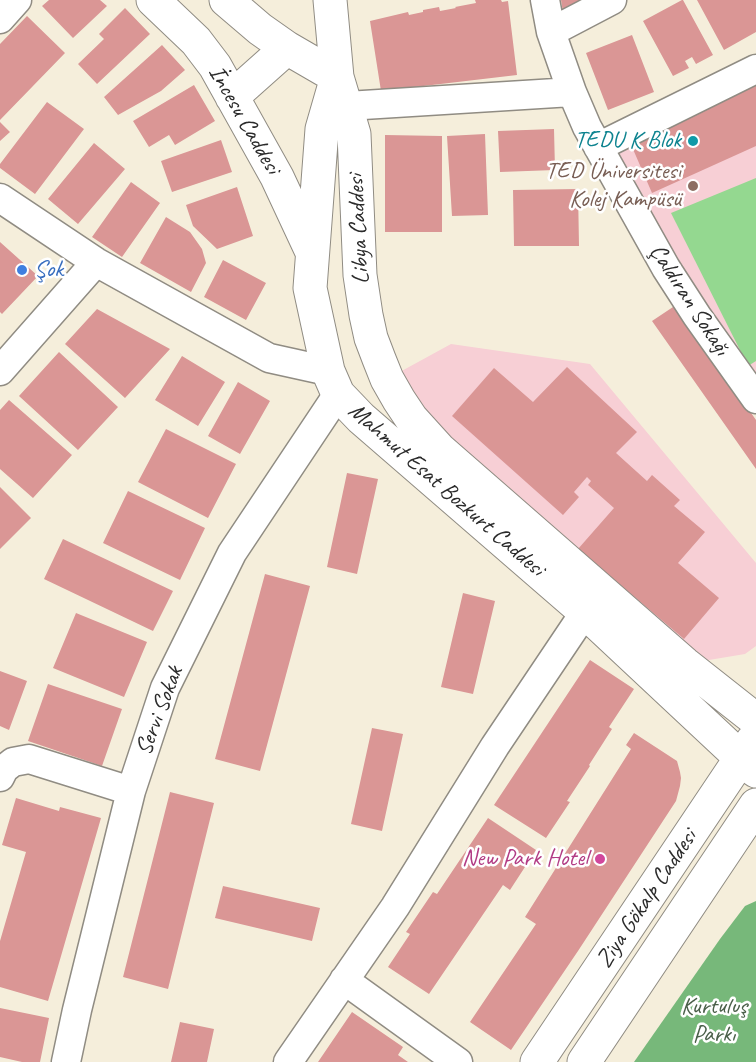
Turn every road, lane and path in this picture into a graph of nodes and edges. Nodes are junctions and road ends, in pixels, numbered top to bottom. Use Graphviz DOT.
graph roads {
  1 [pos="17,0"];
  2 [pos="153,0"];
  3 [pos="226,0"];
  4 [pos="330,0"];
  5 [pos="545,0"];
  6 [pos="612,0"];
  7 [pos="0,18"];
  8 [pos="551,32"];
  9 [pos="287,48"];
  10 [pos="756,69"];
  11 [pos="342,92"];
  12 [pos="572,92"];
  13 [pos="232,97"];
  14 [pos="598,147"];
  15 [pos="0,198"];
  16 [pos="313,255"];
  17 [pos="96,262"];
  18 [pos="0,371"];
  19 [pos="387,379"];
  20 [pos="333,382"];
  21 [pos="756,399"];
  22 [pos="585,612"];
  23 [pos="756,720"];
  24 [pos="751,755"];
  25 [pos="0,777"];
  26 [pos="131,790"];
  27 [pos="756,806"];
  28 [pos="344,980"];
  29 [pos="66,1062"];
  30 [pos="288,1062"];
  31 [pos="458,1062"];
  32 [pos="537,1062"];
  33 [pos="584,1062"];
  1 -- 7 [label="street"];
  2 -- 13 [label="main road, İncesu Caddesi"];
  3 -- 9 [label="main road"];
  4 -- 11 [label="main road, Libya Caddesi"];
  5 -- 8 [label="street, Çaldıran Sokağı"];
  6 -- 8 [label="street"];
  8 -- 12 [label="street, Çaldıran Sokağı"];
  9 -- 11 [label="main road"];
  9 -- 13 [label="main road"];
  10 -- 14 [label="street"];
  11 -- 12 [label="street"];
  11 -- 16 [label="main road, Libya Caddesi"];
  11 -- 19 [label="main road, Libya Caddesi"];
  12 -- 14 [label="street, Çaldıran Sokağı"];
  13 -- 16 [label="main road, İncesu Caddesi"];
  14 -- 21 [label="street, Çaldıran Sokağı"];
  15 -- 17 [label="street"];
  16 -- 20 [label="main road, Libya Caddesi"];
  17 -- 18 [label="street"];
  17 -- 20 [label="street"];
  19 -- 23 [label="main road, Mahmut Esat Bozkurt Caddesi"];
  20 -- 22 [label="main road, Mahmut Esat Bozkurt Caddesi"];
  20 -- 26 [label="street, Servi Sokak"];
  22 -- 24 [label="main road, Mahmut Esat Bozkurt Caddesi"];
  22 -- 28 [label="street"];
  24 -- 32 [label="main road, Ziya Gökalp Caddesi"];
  25 -- 26 [label="street"];
  26 -- 29 [label="street, Servi Sokak"];
  27 -- 33 [label="main road, Ziya Gökalp Caddesi"];
  28 -- 30 [label="street"];
  28 -- 31 [label="street"];
}
